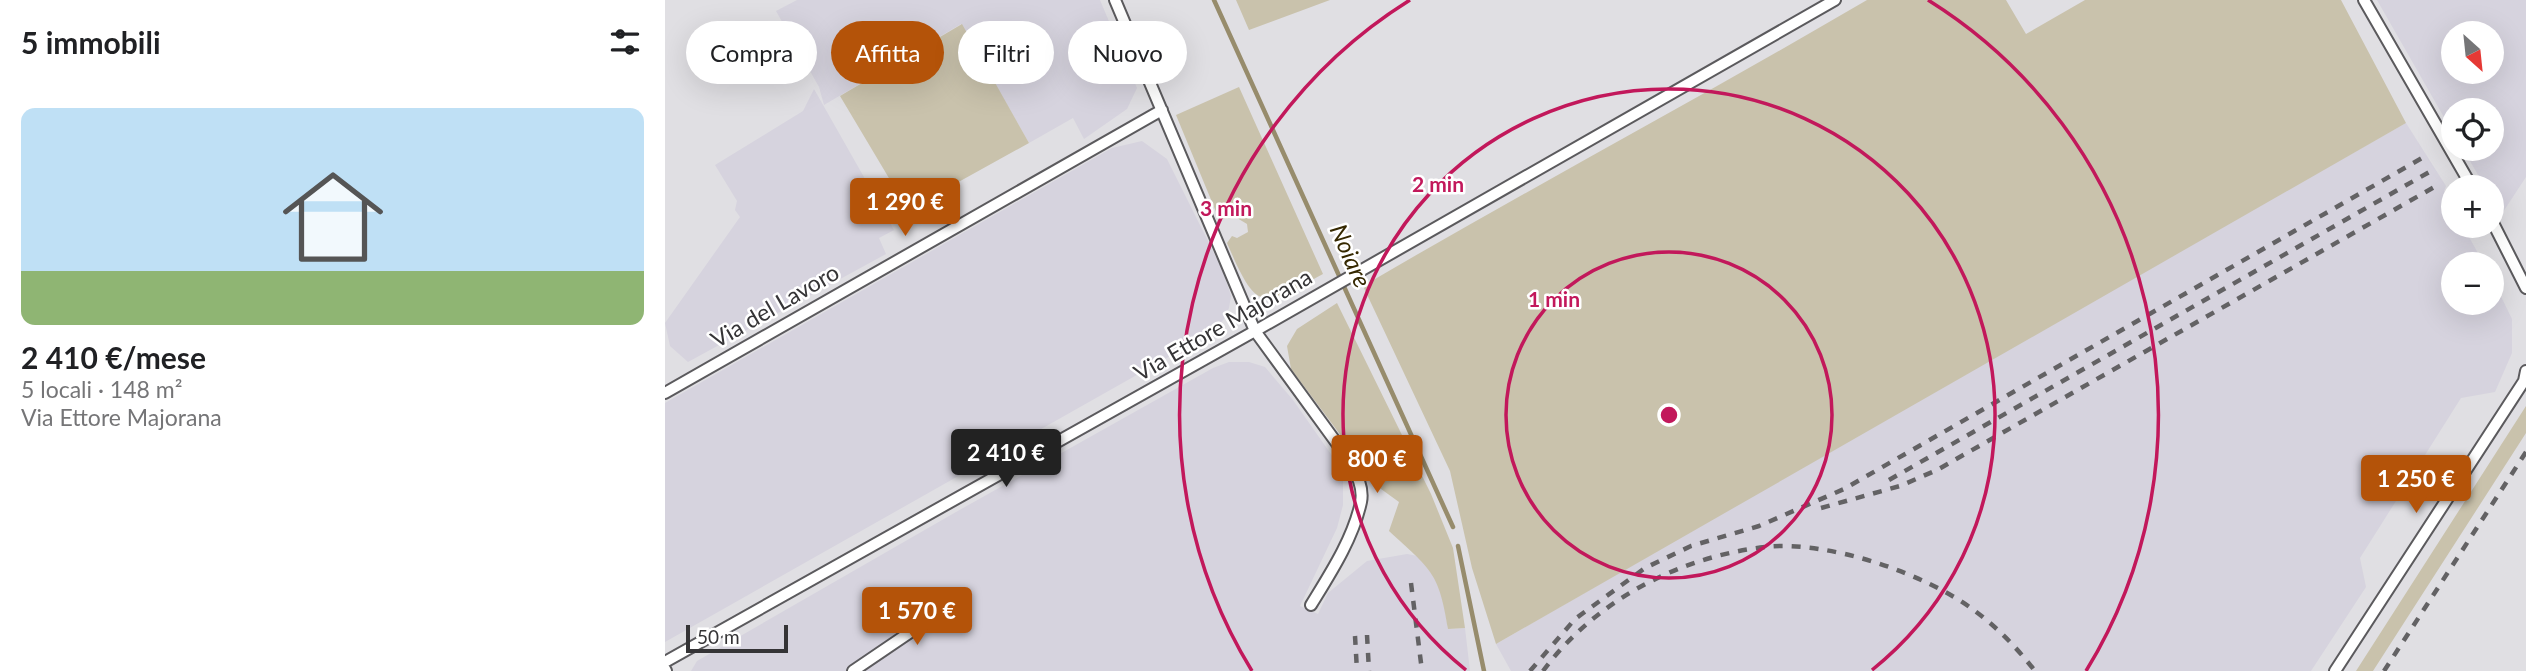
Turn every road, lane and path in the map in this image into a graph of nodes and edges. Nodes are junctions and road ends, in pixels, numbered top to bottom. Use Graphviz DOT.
graph roads {
  1 [pos="1115,0"];
  2 [pos="1835,0"];
  3 [pos="2364,0"];
  4 [pos="1162,110"];
  5 [pos="2465,175"];
  6 [pos="2501,238"];
  7 [pos="2526,288"];
  8 [pos="1255,331"];
  9 [pos="2526,372"];
  10 [pos="665,393"];
  11 [pos="962,597"];
  12 [pos="1311,605"];
  13 [pos="665,662"];
  14 [pos="853,671"];
  15 [pos="2335,671"];
  1 -- 4 [label="street"];
  2 -- 8 [label="street, Via Ettore Majorana"];
  3 -- 5 [label="street"];
  4 -- 8 [label="street"];
  4 -- 10 [label="street, Via del Lavoro"];
  6 -- 7 [label="street"];
  8 -- 12 [label="street"];
  8 -- 13 [label="street, Via Ettore Majorana"];
  9 -- 15 [label="street"];
  11 -- 14 [label="street"];
}
